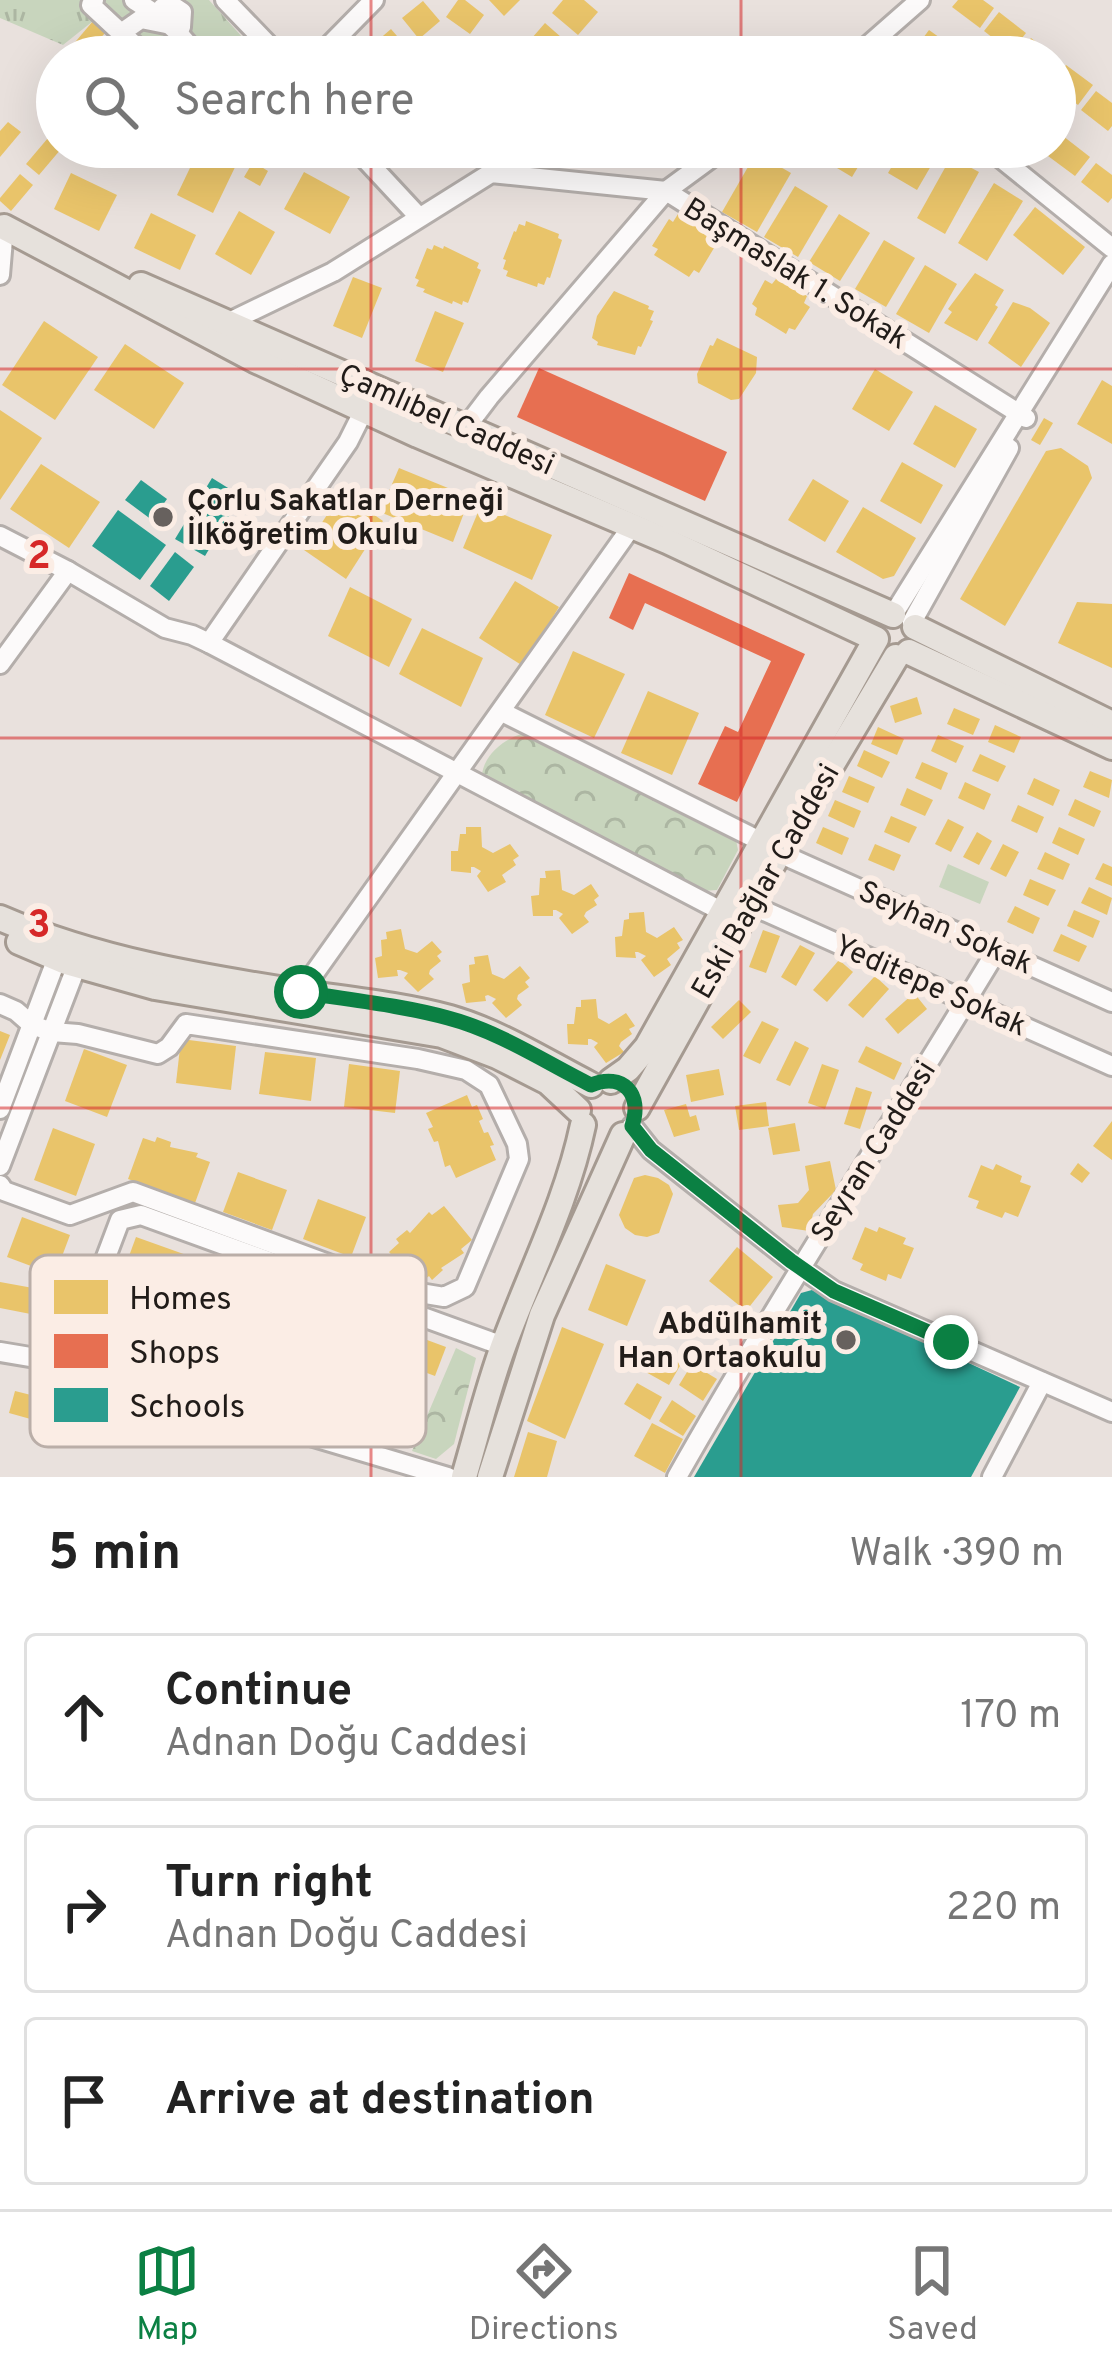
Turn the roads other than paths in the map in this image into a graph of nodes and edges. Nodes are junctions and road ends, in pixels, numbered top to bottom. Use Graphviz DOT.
graph roads {
  1 [pos="94,0"];
  2 [pos="134,0"];
  3 [pos="210,0"];
  4 [pos="225,0"];
  5 [pos="374,0"];
  6 [pos="920,0"];
  7 [pos="166,22"];
  8 [pos="121,33"];
  9 [pos="124,36"];
  10 [pos="181,36"];
  11 [pos="245,36"];
  12 [pos="251,36"];
  13 [pos="339,36"];
  14 [pos="883,36"];
  15 [pos="374,168"];
  16 [pos="697,168"];
  17 [pos="1013,168"];
  18 [pos="666,191"];
  19 [pos="419,217"];
  20 [pos="2,226"];
  21 [pos="1112,248"];
  22 [pos="1112,264"];
  23 [pos="0,274"];
  24 [pos="1112,284"];
  25 [pos="229,322"];
  26 [pos="364,410"];
  27 [pos="1022,416"];
  28 [pos="467,426"];
  29 [pos="632,526"];
  30 [pos="0,536"];
  31 [pos="68,571"];
  32 [pos="905,635"];
  33 [pos="876,639"];
  34 [pos="209,643"];
  35 [pos="0,664"];
  36 [pos="502,712"];
  37 [pos="1112,724"];
  38 [pos="1112,747"];
  39 [pos="458,773"];
  40 [pos="771,848"];
  41 [pos="751,905"];
  42 [pos="723,912"];
  43 [pos="0,918"];
  44 [pos="0,934"];
  45 [pos="997,950"];
  46 [pos="67,962"];
  47 [pos="301,992"];
  48 [pos="966,1001"];
  49 [pos="1112,1001"];
  50 [pos="8,1008"];
  51 [pos="35,1017"];
  52 [pos="55,1024"];
  53 [pos="1112,1066"];
  54 [pos="601,1083"];
  55 [pos="0,1109"];
  56 [pos="580,1117"];
  57 [pos="630,1123"];
  58 [pos="0,1166"];
  59 [pos="1,1190"];
  60 [pos="107,1255"];
  61 [pos="252,1255"];
  62 [pos="304,1255"];
  63 [pos="800,1268"];
  64 [pos="426,1294"];
  65 [pos="426,1318"];
  66 [pos="503,1346"];
  67 [pos="0,1352"];
  68 [pos="30,1357"];
  69 [pos="1042,1382"];
  70 [pos="1112,1412"];
  71 [pos="347,1447"];
  72 [pos="448,1477"];
  73 [pos="464,1477"];
  74 [pos="490,1477"];
  75 [pos="677,1477"];
  76 [pos="992,1477"];
  1 -- 8 [label="street"];
  2 -- 7 [label="street"];
  3 -- 11 [label="street"];
  4 -- 12 [label="street"];
  5 -- 13 [label="street"];
  6 -- 14 [label="street"];
  7 -- 8 [label="street"];
  7 -- 10 [label="street"];
  8 -- 9 [label="street"];
  15 -- 19 [label="street"];
  16 -- 18 [label="street"];
  17 -- 21 [label="street"];
  18 -- 19 [label="street, Başmaslak 1. Sokak"];
  18 -- 27 [label="street, Başmaslak 1. Sokak"];
  18 -- 28 [label="street"];
  19 -- 25 [label="street, Başmaslak 1. Sokak"];
  20 -- 23 [label="street"];
  20 -- 25 [label="main road, Çamlıbel Caddesi"];
  20 -- 26 [label="main road"];
  22 -- 27 [label="street, Eski Bağlar Caddesi"];
  24 -- 27 [label="street, Eski Bağlar Caddesi"];
  25 -- 28 [label="main road, Çamlıbel Caddesi"];
  26 -- 29 [label="main road"];
  26 -- 34 [label="street"];
  27 -- 32 [label="street, Eski Bağlar Caddesi"];
  28 -- 32 [label="main road, Çamlıbel Caddesi"];
  29 -- 33 [label="main road"];
  29 -- 36 [label="street"];
  30 -- 31 [label="street"];
  31 -- 34 [label="street"];
  31 -- 35 [label="street"];
  32 -- 33 [label="main road, Eski Bağlar Caddesi"];
  32 -- 37 [label="main road, Çamlıbel Caddesi"];
  32 -- 38 [label="main road"];
  32 -- 40 [label="main road, Eski Bağlar Caddesi"];
  33 -- 40 [label="main road, Eski Bağlar Caddesi"];
  34 -- 39 [label="street"];
  36 -- 39 [label="street"];
  36 -- 40 [label="street, Seyhan Sokak"];
  39 -- 42 [label="street"];
  39 -- 47 [label="street"];
  40 -- 41 [label="main road, Eski Bağlar Caddesi"];
  40 -- 42 [label="main road, Eski Bağlar Caddesi"];
  40 -- 45 [label="street, Seyhan Sokak"];
  41 -- 48 [label="street, Yeditepe Sokak"];
  41 -- 57 [label="main road, Eski Bağlar Caddesi"];
  42 -- 54 [label="main road, Eski Bağlar Caddesi"];
  43 -- 47 [label="main road"];
  44 -- 46 [label="main road"];
  45 -- 48 [label="street, Seyran Caddesi"];
  45 -- 49 [label="street, Seyhan Sokak"];
  46 -- 51 [label="street"];
  46 -- 52 [label="street"];
  46 -- 56 [label="main road"];
  47 -- 54 [label="main road"];
  48 -- 53 [label="street, Yeditepe Sokak"];
  48 -- 63 [label="street, Seyran Caddesi"];
  50 -- 51 [label="street"];
  51 -- 52 [label="street"];
  51 -- 55 [label="street"];
  52 -- 58 [label="street"];
  52 -- 64 [label="street"];
  54 -- 56 [label="main road"];
  54 -- 57 [label="main road"];
  56 -- 57 [label="main road"];
  56 -- 66 [label="main road"];
  57 -- 63 [label="street"];
  57 -- 74 [label="main road, Eski Bağlar Caddesi"];
  59 -- 62 [label="street"];
  60 -- 61 [label="street"];
  63 -- 69 [label="street"];
  63 -- 75 [label="street, Seyran Caddesi"];
  65 -- 66 [label="street"];
  66 -- 73 [label="main road"];
  67 -- 68 [label="street"];
  69 -- 70 [label="street"];
  69 -- 76 [label="street"];
  71 -- 72 [label="street"];
}
